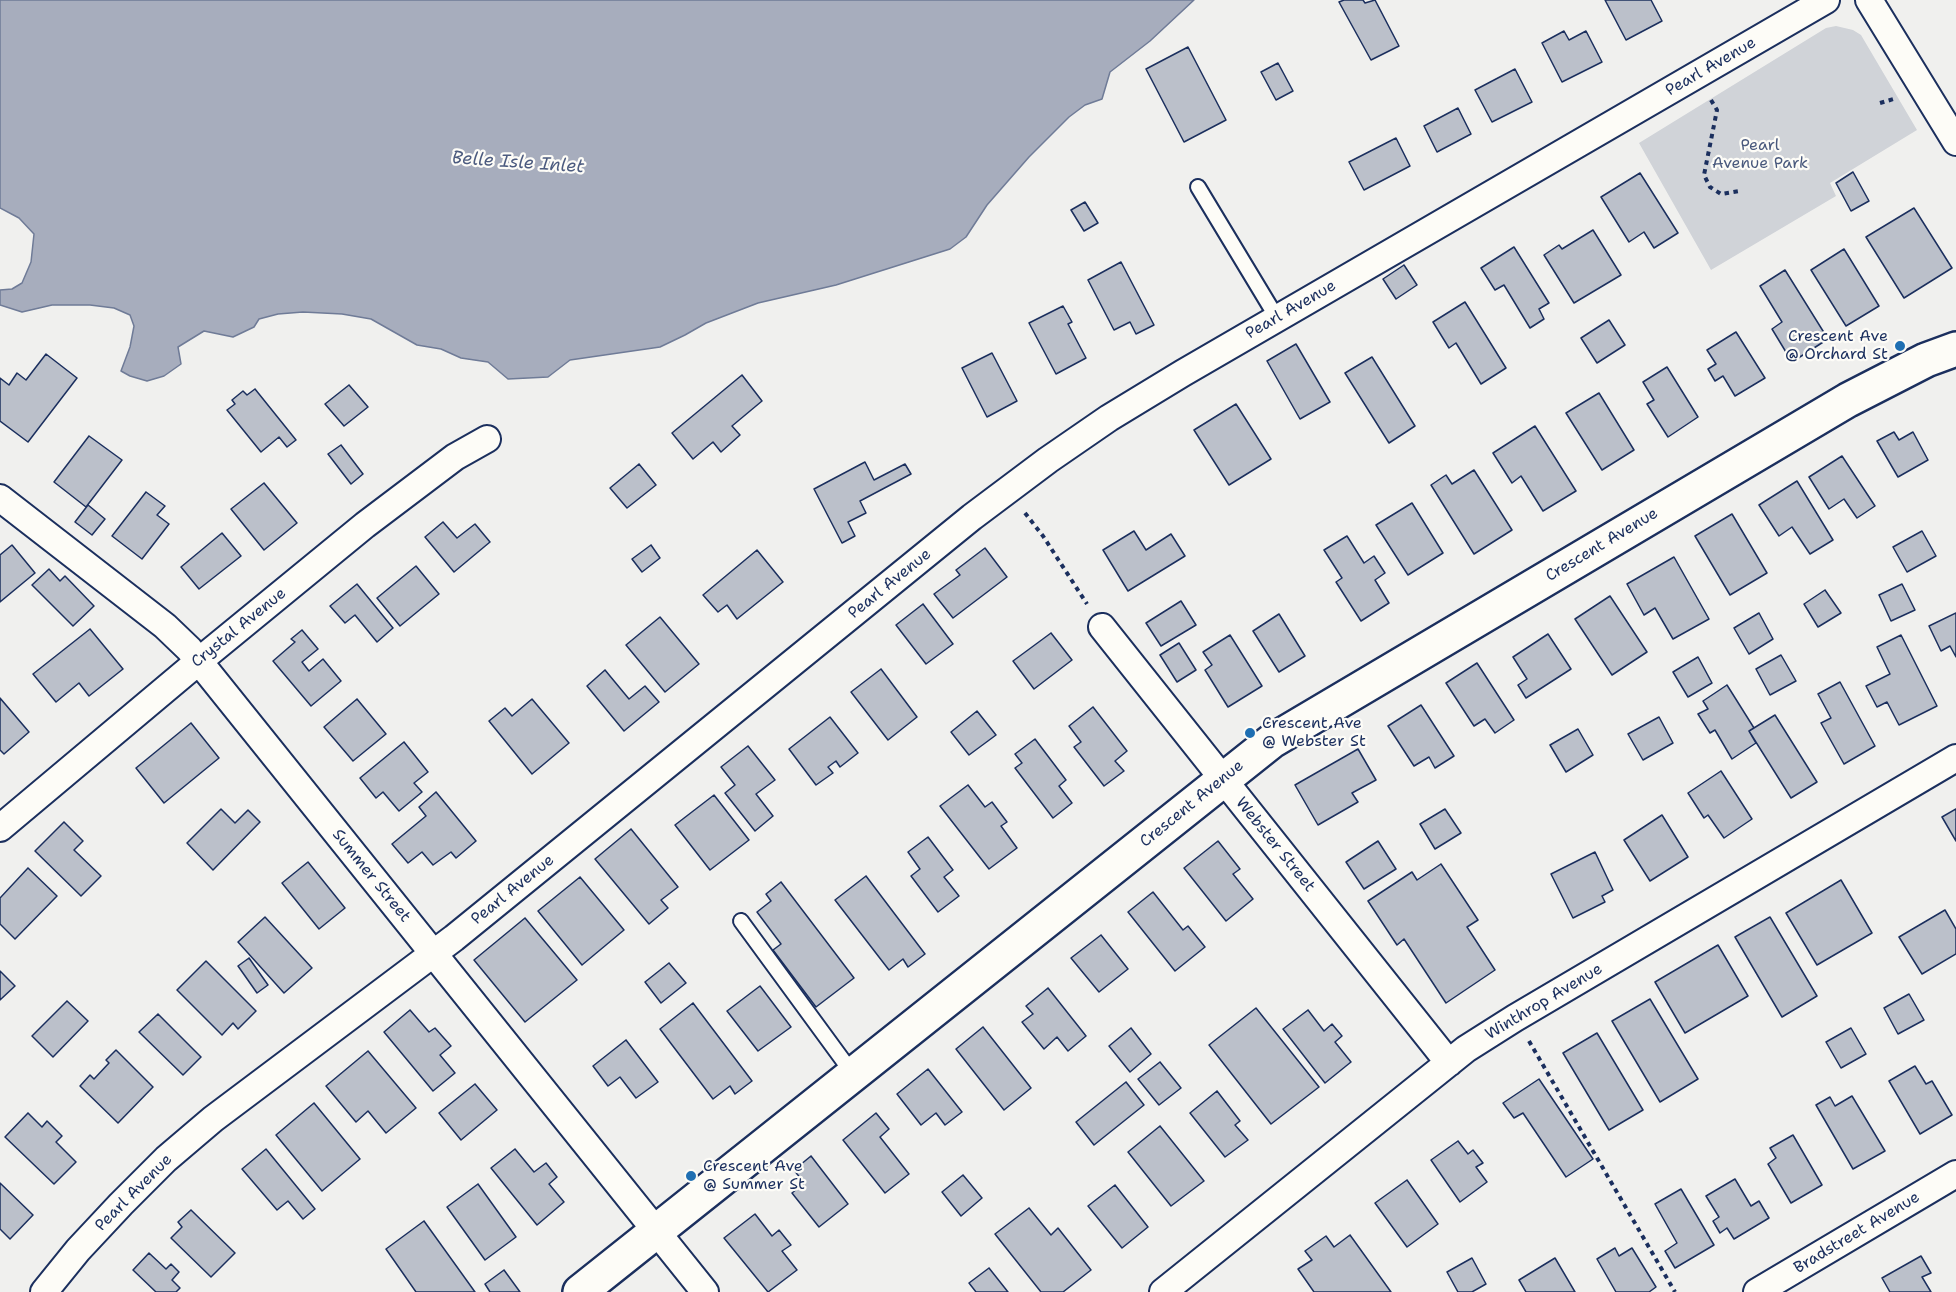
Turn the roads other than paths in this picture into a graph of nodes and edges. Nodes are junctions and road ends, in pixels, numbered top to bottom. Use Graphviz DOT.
graph roads {
  1 [pos="1826,0"];
  2 [pos="1869,0"];
  3 [pos="1956,142"];
  4 [pos="1198,187"];
  5 [pos="1277,318"];
  6 [pos="1956,349"];
  7 [pos="487,439"];
  8 [pos="0,498"];
  9 [pos="1102,627"];
  10 [pos="199,661"];
  11 [pos="1956,758"];
  12 [pos="1223,779"];
  13 [pos="0,828"];
  14 [pos="741,921"];
  15 [pos="433,954"];
  16 [pos="1449,1063"];
  17 [pos="854,1074"];
  18 [pos="1956,1174"];
  19 [pos="656,1231"];
  20 [pos="1761,1291"];
  21 [pos="44,1292"];
  22 [pos="580,1292"];
  23 [pos="705,1292"];
  24 [pos="1163,1292"];
  1 -- 5 [label="street, Pearl Avenue"];
  2 -- 3 [label="street"];
  4 -- 5 [label="lane"];
  5 -- 15 [label="street, Pearl Avenue"];
  6 -- 12 [label="street, Crescent Avenue"];
  7 -- 10 [label="street, Crystal Avenue"];
  8 -- 10 [label="street, Summer Street"];
  9 -- 12 [label="street, Webster Street"];
  10 -- 13 [label="street, Crystal Avenue"];
  10 -- 15 [label="street, Summer Street"];
  11 -- 16 [label="street, Winthrop Avenue"];
  12 -- 16 [label="street, Webster Street"];
  12 -- 17 [label="street, Crescent Avenue"];
  14 -- 17 [label="lane"];
  15 -- 19 [label="street, Summer Street"];
  15 -- 21 [label="street, Pearl Avenue"];
  16 -- 24 [label="street, Winthrop Avenue"];
  17 -- 19 [label="street, Crescent Avenue"];
  18 -- 20 [label="street, Bradstreet Avenue"];
  19 -- 22 [label="street, Crescent Avenue"];
  19 -- 23 [label="street, Summer Street"];
}
